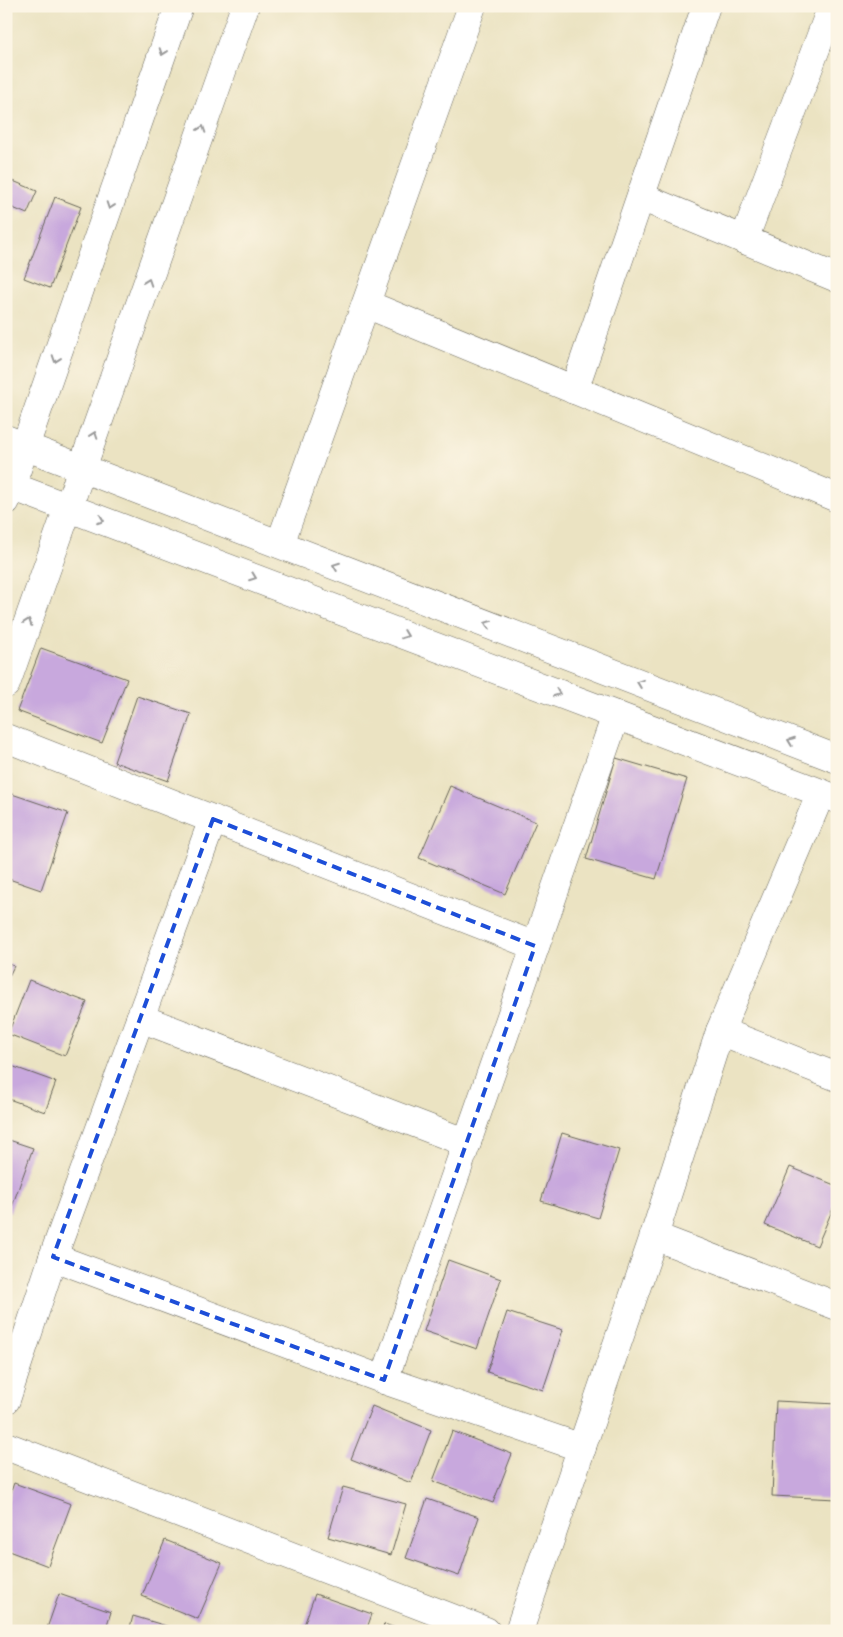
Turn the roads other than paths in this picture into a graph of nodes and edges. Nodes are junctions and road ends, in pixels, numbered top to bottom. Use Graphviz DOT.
graph roads {
  1 [pos="180,6"];
  2 [pos="245,6"];
  3 [pos="472,6"];
  4 [pos="706,6"];
  5 [pos="832,6"];
  6 [pos="641,197"];
  7 [pos="744,240"];
  8 [pos="837,278"];
  9 [pos="366,304"];
  10 [pos="574,390"];
  11 [pos="16,442"];
  12 [pos="82,468"];
  13 [pos="8,490"];
  14 [pos="837,498"];
  15 [pos="68,507"];
  16 [pos="280,544"];
  17 [pos="6,684"];
  18 [pos="616,715"];
  19 [pos="6,738"];
  20 [pos="837,759"];
  21 [pos="829,796"];
  22 [pos="213,819"];
  23 [pos="535,946"];
  24 [pos="140,1018"];
  25 [pos="720,1031"];
  26 [pos="837,1077"];
  27 [pos="466,1143"];
  28 [pos="654,1236"];
  29 [pos="53,1257"];
  30 [pos="837,1306"];
  31 [pos="384,1380"];
  32 [pos="6,1400"];
  33 [pos="6,1446"];
  34 [pos="582,1448"];
  35 [pos="486,1631"];
  36 [pos="519,1631"];
  1 -- 11 [label="street, one-way"];
  12 -- 2 [label="street, one-way"];
  3 -- 9 [label="street"];
  4 -- 6 [label="street"];
  5 -- 7 [label="street"];
  6 -- 7 [label="street"];
  6 -- 10 [label="street"];
  7 -- 8 [label="street"];
  9 -- 10 [label="street"];
  9 -- 16 [label="street"];
  10 -- 14 [label="street"];
  11 -- 12 [label="street"];
  11 -- 13 [label="street"];
  12 -- 15 [label="street"];
  12 -- 16 [label="street"];
  13 -- 15 [label="street"];
  17 -- 15 [label="street, one-way"];
  15 -- 18 [label="street, one-way"];
  20 -- 16 [label="street, one-way"];
  18 -- 21 [label="street"];
  18 -- 23 [label="street"];
  19 -- 22 [label="street"];
  21 -- 25 [label="street"];
  22 -- 23 [label="street"];
  22 -- 24 [label="street"];
  23 -- 27 [label="street"];
  24 -- 27 [label="street"];
  24 -- 29 [label="street"];
  25 -- 26 [label="street"];
  25 -- 28 [label="street"];
  27 -- 31 [label="street"];
  28 -- 30 [label="street"];
  28 -- 34 [label="street"];
  29 -- 31 [label="street"];
  29 -- 32 [label="street"];
  31 -- 34 [label="street"];
  33 -- 35 [label="street"];
  34 -- 36 [label="street"];
}
